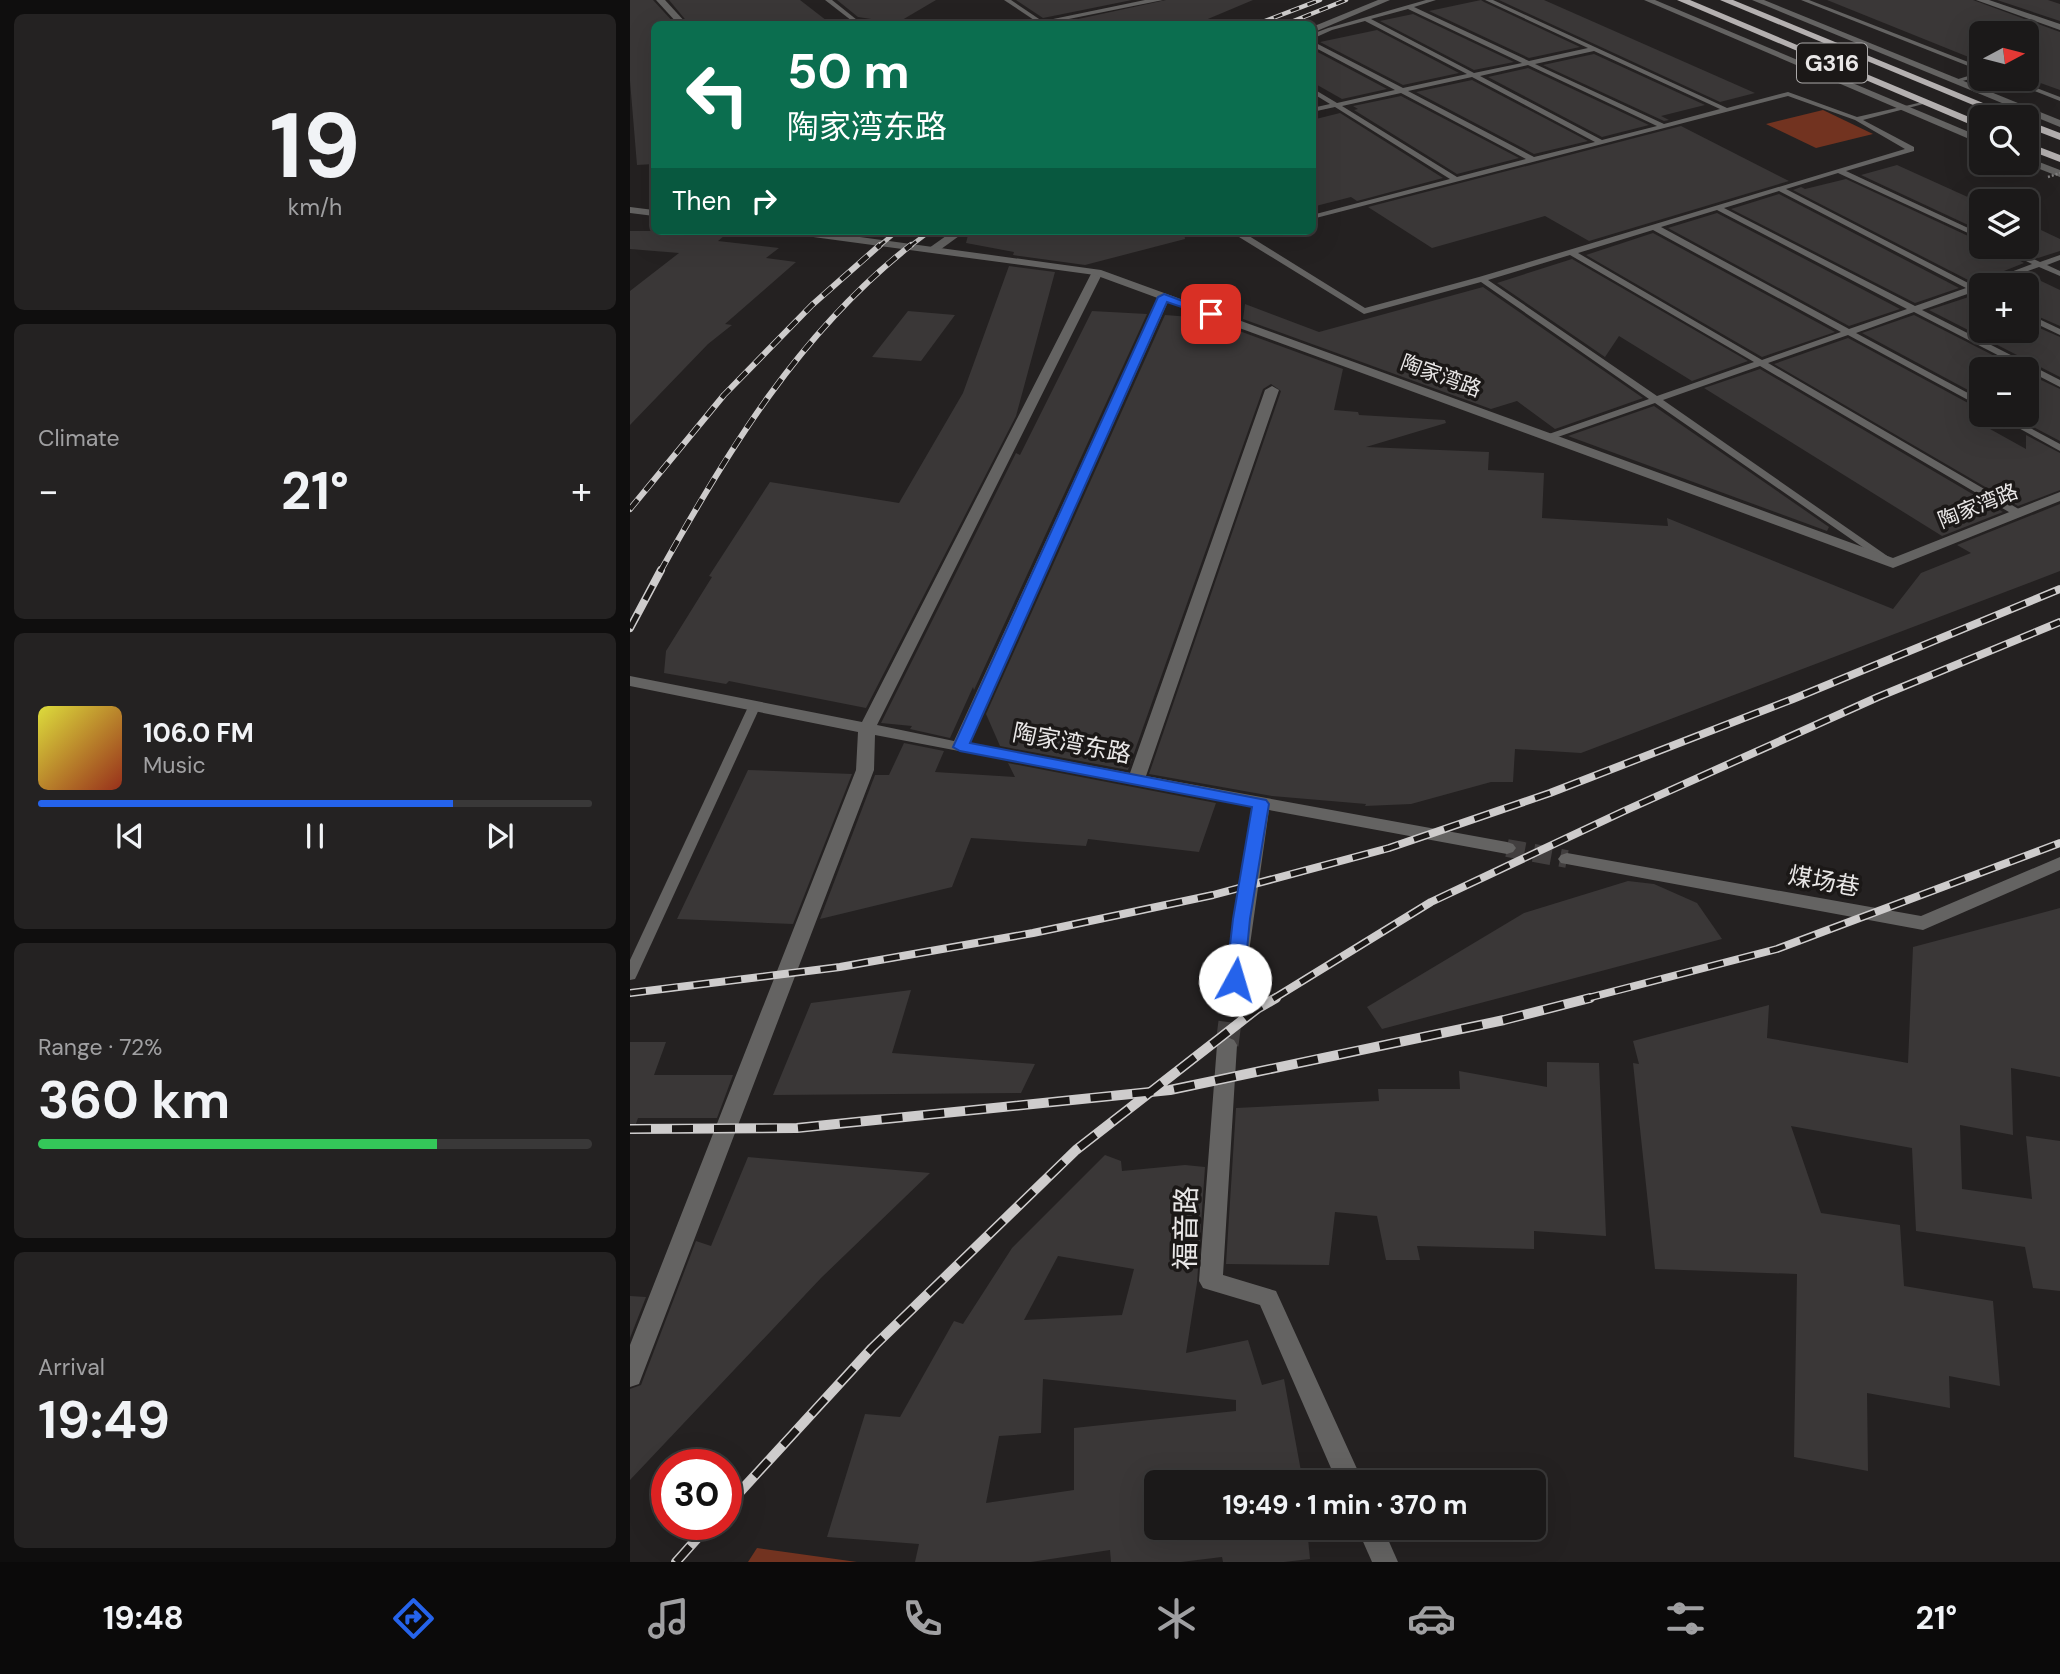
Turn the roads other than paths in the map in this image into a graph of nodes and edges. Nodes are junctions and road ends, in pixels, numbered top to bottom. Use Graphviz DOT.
graph roads {
  1 [pos="660,0"];
  2 [pos="828,0"];
  3 [pos="1007,0"];
  4 [pos="1159,0"];
  5 [pos="1387,0"];
  6 [pos="1433,0"];
  7 [pos="1488,0"];
  8 [pos="1648,0"];
  9 [pos="1682,0"];
  10 [pos="1725,0"];
  11 [pos="1756,0"];
  12 [pos="1804,0"];
  13 [pos="1980,0"];
  14 [pos="1408,7"];
  15 [pos="1366,19"];
  16 [pos="680,21"];
  17 [pos="855,21"];
  18 [pos="1034,21"];
  19 [pos="1053,21"];
  20 [pos="2060,27"];
  21 [pos="1316,28"];
  22 [pos="1316,35"];
  23 [pos="1316,45"];
  24 [pos="1594,49"];
  25 [pos="1528,63"];
  26 [pos="1969,64"];
  27 [pos="1473,75"];
  28 [pos="1969,77"];
  29 [pos="1955,81"];
  30 [pos="1969,86"];
  31 [pos="1402,91"];
  32 [pos="1969,91"];
  33 [pos="1981,91"];
  34 [pos="2039,91"];
  35 [pos="1316,92"];
  36 [pos="1956,94"];
  37 [pos="2060,99"];
  38 [pos="1925,102"];
  39 [pos="1336,105"];
  40 [pos="1982,105"];
  41 [pos="1903,108"];
  42 [pos="1316,109"];
  43 [pos="1727,110"];
  44 [pos="2060,116"];
  45 [pos="1857,119"];
  46 [pos="2049,119"];
  47 [pos="1969,121"];
  48 [pos="2060,124"];
  49 [pos="1663,126"];
  50 [pos="2039,128"];
  51 [pos="1969,136"];
  52 [pos="2060,137"];
  53 [pos="1601,142"];
  54 [pos="2039,150"];
  55 [pos="2060,159"];
  56 [pos="1533,160"];
  57 [pos="2039,166"];
  58 [pos="1839,171"];
  59 [pos="2056,175"];
  60 [pos="1456,180"];
  61 [pos="1780,189"];
  62 [pos="1718,208"];
  63 [pos="630,210"];
  64 [pos="651,213"];
  65 [pos="1316,216"];
  66 [pos="1654,227"];
  67 [pos="1969,231"];
  68 [pos="821,235"];
  69 [pos="954,235"];
  70 [pos="1242,235"];
  71 [pos="933,250"];
  72 [pos="1571,252"];
  73 [pos="2060,257"];
  74 [pos="2029,259"];
  75 [pos="2040,264"];
  76 [pos="1097,272"];
  77 [pos="2018,273"];
  78 [pos="2060,274"];
  79 [pos="1482,279"];
  80 [pos="1969,283"];
  81 [pos="1969,292"];
  82 [pos="1164,297"];
  83 [pos="1914,309"];
  84 [pos="2039,322"];
  85 [pos="1849,332"];
  86 [pos="2060,332"];
  87 [pos="1761,363"];
  88 [pos="2060,384"];
  89 [pos="1272,390"];
  90 [pos="1969,397"];
  91 [pos="1656,399"];
  92 [pos="2022,427"];
  93 [pos="1549,437"];
  94 [pos="2060,448"];
  95 [pos="2060,496"];
  96 [pos="2018,513"];
  97 [pos="1893,563"];
  98 [pos="630,681"];
  99 [pos="754,707"];
  100 [pos="867,728"];
  101 [pos="960,747"];
  102 [pos="1136,780"];
  103 [pos="1261,804"];
  104 [pos="1507,848"];
  105 [pos="1568,859"];
  106 [pos="2060,863"];
  107 [pos="630,975"];
  108 [pos="1235,980"];
  109 [pos="1227,1045"];
  110 [pos="630,1376"];
  111 [pos="1345,1470"];
  112 [pos="1375,1540"];
  113 [pos="1385,1562"];
  1 -- 16 [label="street"];
  2 -- 17 [label="lane"];
  3 -- 18 [label="lane"];
  4 -- 19 [label="street"];
  5 -- 21 [label="street"];
  6 -- 14 [label="lane"];
  7 -- 24 [label="lane"];
  8 -- 41 [label="street"];
  9 -- 38 [label="highway, G316"];
  10 -- 36 [label="highway, G316"];
  11 -- 29 [label="street"];
  12 -- 26 [label="lane"];
  13 -- 20 [label="street"];
  14 -- 15 [label="lane"];
  14 -- 25 [label="lane"];
  15 -- 22 [label="lane"];
  15 -- 27 [label="lane"];
  23 -- 31 [label="lane"];
  24 -- 25 [label="lane"];
  24 -- 43 [label="lane"];
  25 -- 27 [label="lane"];
  25 -- 49 [label="lane"];
  27 -- 31 [label="lane"];
  27 -- 53 [label="lane"];
  28 -- 29 [label="lane"];
  29 -- 30 [label="street"];
  31 -- 39 [label="lane"];
  31 -- 56 [label="lane"];
  32 -- 36 [label="street"];
  33 -- 46 [label="street"];
  34 -- 37 [label="lane"];
  35 -- 39 [label="lane"];
  36 -- 40 [label="highway, G316"];
  38 -- 41 [label="lane"];
  38 -- 47 [label="highway, G316"];
  39 -- 42 [label="lane"];
  39 -- 60 [label="lane"];
  41 -- 45 [label="lane"];
  41 -- 51 [label="street"];
  43 -- 45 [label="lane"];
  43 -- 49 [label="lane"];
  44 -- 46 [label="lane"];
  45 -- 58 [label="lane"];
  46 -- 48 [label="street"];
  49 -- 53 [label="lane"];
  50 -- 52 [label="highway"];
  53 -- 56 [label="lane"];
  54 -- 55 [label="highway"];
  56 -- 60 [label="lane"];
  57 -- 59 [label="street"];
  58 -- 61 [label="lane"];
  58 -- 67 [label="lane"];
  60 -- 65 [label="lane"];
  61 -- 62 [label="lane"];
  61 -- 80 [label="lane"];
  62 -- 66 [label="lane"];
  62 -- 83 [label="lane"];
  63 -- 64 [label="street"];
  66 -- 72 [label="lane"];
  66 -- 85 [label="lane"];
  68 -- 71 [label="street, 陶家湾路"];
  69 -- 71 [label="street"];
  70 -- 79 [label="lane"];
  71 -- 76 [label="street, 陶家湾路"];
  72 -- 79 [label="lane"];
  72 -- 87 [label="lane"];
  73 -- 75 [label="lane"];
  74 -- 75 [label="lane"];
  75 -- 77 [label="lane"];
  75 -- 78 [label="lane"];
  76 -- 82 [label="street, 陶家湾路"];
  76 -- 100 [label="street"];
  79 -- 91 [label="lane"];
  81 -- 83 [label="lane"];
  82 -- 93 [label="street, 陶家湾路"];
  82 -- 101 [label="street"];
  83 -- 85 [label="lane"];
  83 -- 88 [label="lane"];
  84 -- 86 [label="lane"];
  85 -- 87 [label="lane"];
  85 -- 90 [label="lane"];
  87 -- 91 [label="lane"];
  87 -- 96 [label="lane"];
  89 -- 102 [label="street"];
  91 -- 93 [label="lane"];
  91 -- 97 [label="lane"];
  92 -- 94 [label="lane"];
  93 -- 97 [label="street, 陶家湾路"];
  95 -- 96 [label="street, 陶家湾路"];
  96 -- 97 [label="street, 陶家湾路"];
  98 -- 99 [label="street, 陶家湾东路"];
  99 -- 100 [label="street, 陶家湾东路"];
  99 -- 107 [label="lane"];
  100 -- 101 [label="street, 陶家湾东路"];
  100 -- 110 [label="street"];
  101 -- 102 [label="street, 陶家湾东路"];
  102 -- 103 [label="street, 陶家湾东路"];
  103 -- 104 [label="street, 陶家湾东路"];
  103 -- 108 [label="street"];
  105 -- 106 [label="street, 煤场巷"];
  109 -- 111 [label="street, 福音路"];
  112 -- 113 [label="street"];
}
